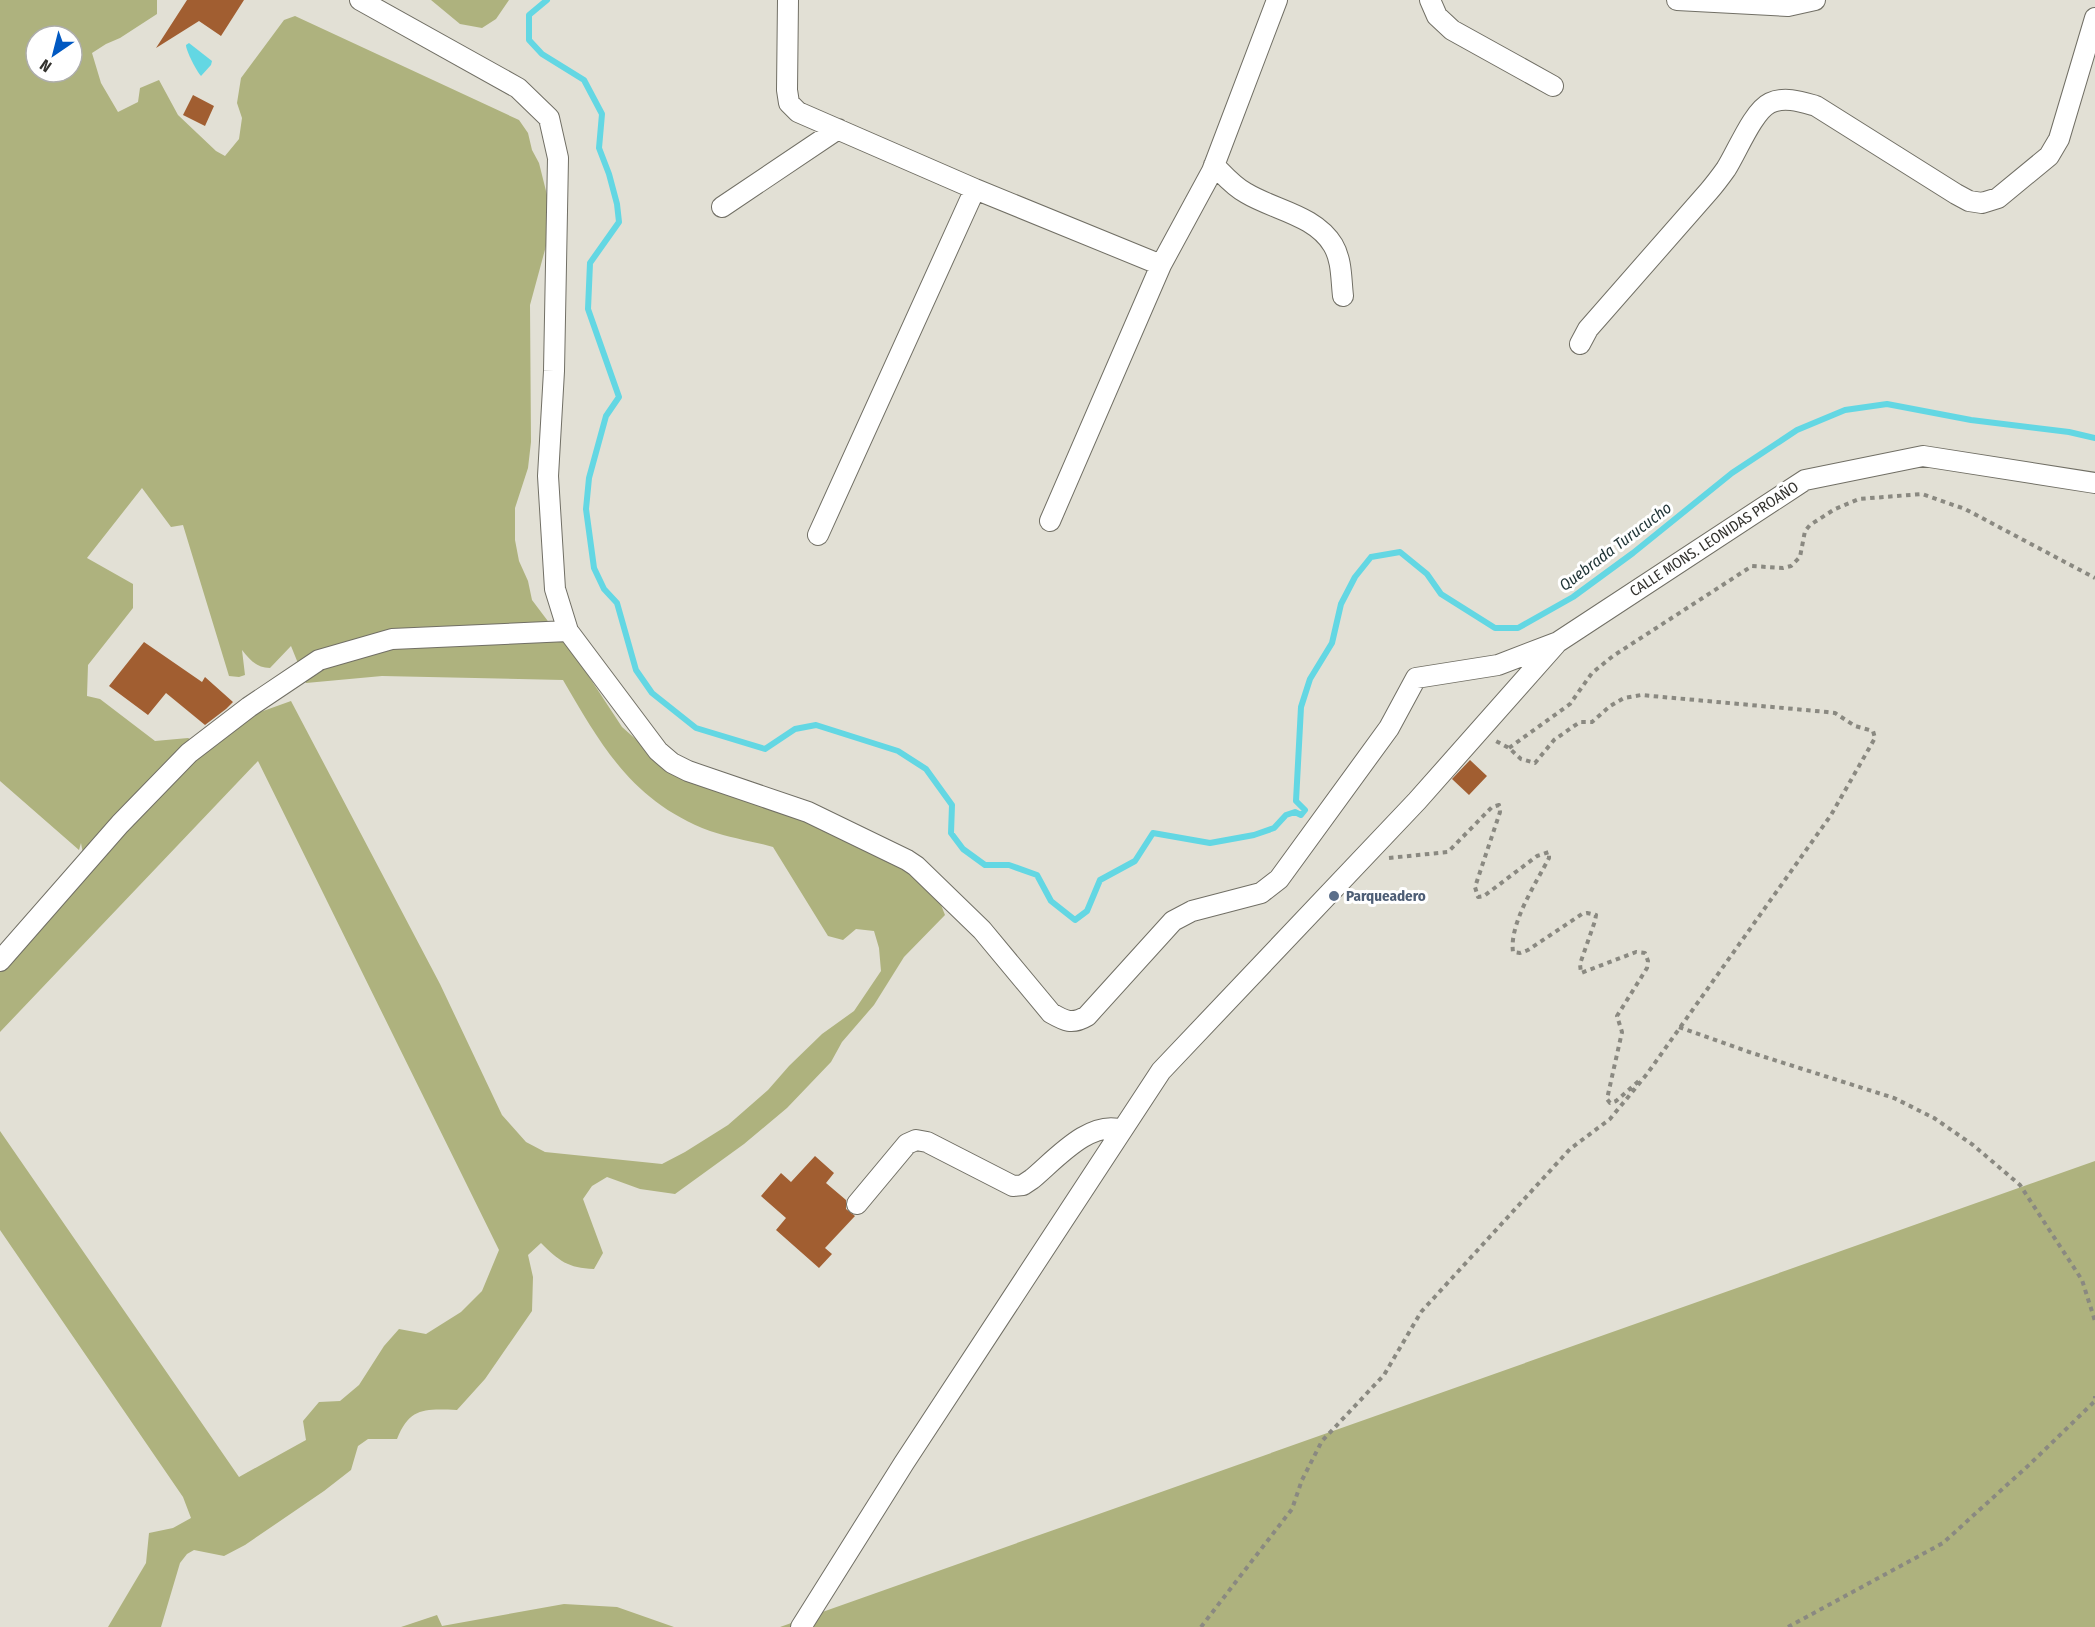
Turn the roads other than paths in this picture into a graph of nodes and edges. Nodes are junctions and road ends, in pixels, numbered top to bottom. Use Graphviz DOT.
graph roads {
  1 [pos="360,0"];
  2 [pos="788,0"];
  3 [pos="1277,0"];
  4 [pos="1430,0"];
  5 [pos="1677,0"];
  6 [pos="1815,0"];
  7 [pos="2095,18"];
  8 [pos="1553,86"];
  9 [pos="838,129"];
  10 [pos="1214,165"];
  11 [pos="975,189"];
  12 [pos="722,207"];
  13 [pos="1161,265"];
  14 [pos="1343,296"];
  15 [pos="1580,344"];
  16 [pos="2095,483"];
  17 [pos="1050,522"];
  18 [pos="818,535"];
  19 [pos="568,631"];
  20 [pos="1558,642"];
  21 [pos="0,961"];
  22 [pos="1122,1130"];
  23 [pos="857,1204"];
  24 [pos="801,1627"];
  1 -- 19 [label="street"];
  2 -- 9 [label="street"];
  3 -- 10 [label="street"];
  4 -- 8 [label="street"];
  5 -- 6 [label="street"];
  7 -- 15 [label="street"];
  9 -- 11 [label="street"];
  9 -- 12 [label="street"];
  10 -- 13 [label="street"];
  10 -- 14 [label="street"];
  11 -- 13 [label="street"];
  11 -- 18 [label="street"];
  13 -- 17 [label="street"];
  16 -- 20 [label="street, CALLE MONS. LEONIDAS PROAÑO"];
  19 -- 20 [label="street"];
  19 -- 21 [label="street"];
  20 -- 22 [label="street"];
  22 -- 23 [label="street"];
  22 -- 24 [label="street"];
}
